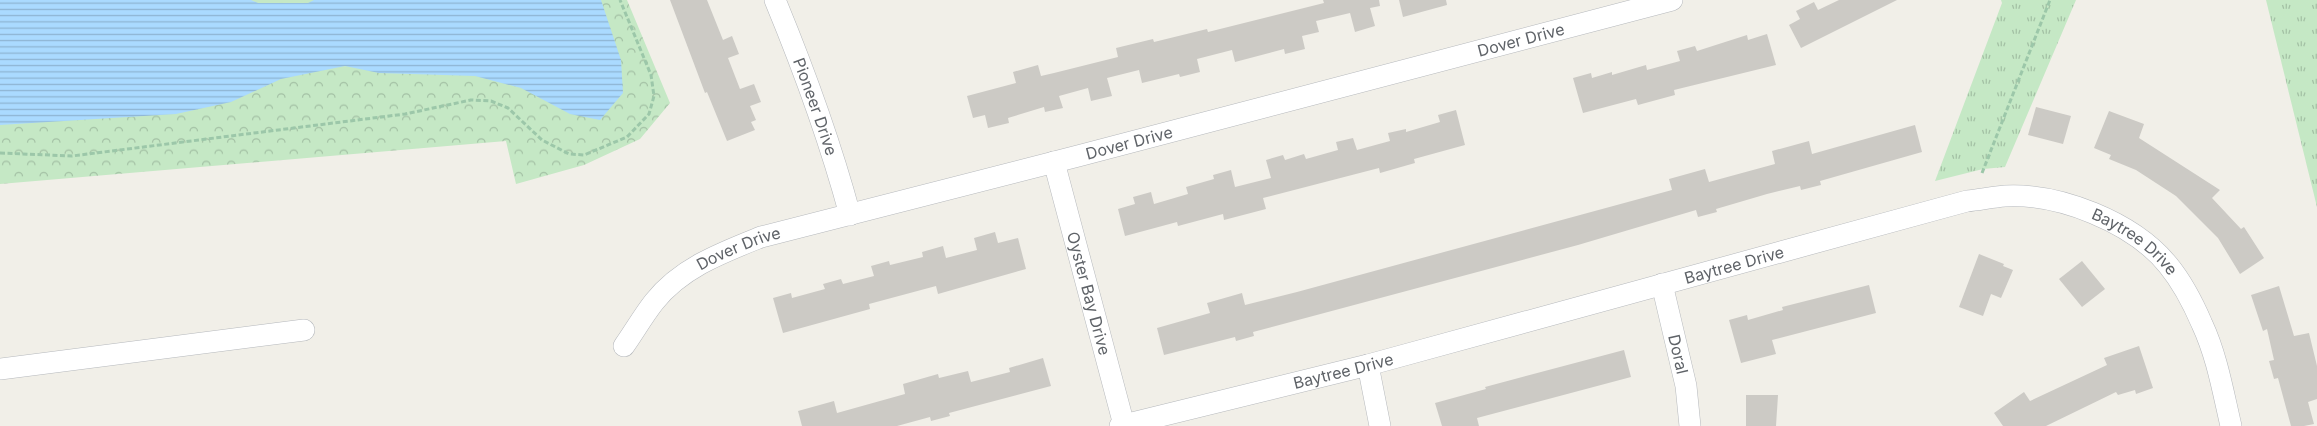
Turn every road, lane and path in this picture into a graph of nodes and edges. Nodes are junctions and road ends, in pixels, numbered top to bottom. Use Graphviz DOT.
graph roads {
  1 [pos="620,0"];
  2 [pos="775,0"];
  3 [pos="1672,0"];
  4 [pos="2050,0"];
  5 [pos="0,153"];
  6 [pos="1054,162"];
  7 [pos="1982,174"];
  8 [pos="850,215"];
  9 [pos="1662,284"];
  10 [pos="304,330"];
  11 [pos="624,346"];
  12 [pos="1368,365"];
  13 [pos="0,370"];
  14 [pos="1122,425"];
  15 [pos="1380,426"];
  16 [pos="1690,426"];
  17 [pos="2231,426"];
  1 -- 5 [label="path"];
  2 -- 8 [label="street, Pioneer Drive"];
  3 -- 6 [label="street, Dover Drive"];
  4 -- 7 [label="path"];
  6 -- 8 [label="street, Dover Drive"];
  6 -- 14 [label="street, Oyster Bay Drive"];
  8 -- 11 [label="street, Dover Drive"];
  9 -- 12 [label="street, Baytree Drive"];
  9 -- 16 [label="street, Doral"];
  9 -- 17 [label="street, Baytree Drive"];
  10 -- 13 [label="street"];
  12 -- 14 [label="street, Baytree Drive"];
  12 -- 15 [label="street"];
}
